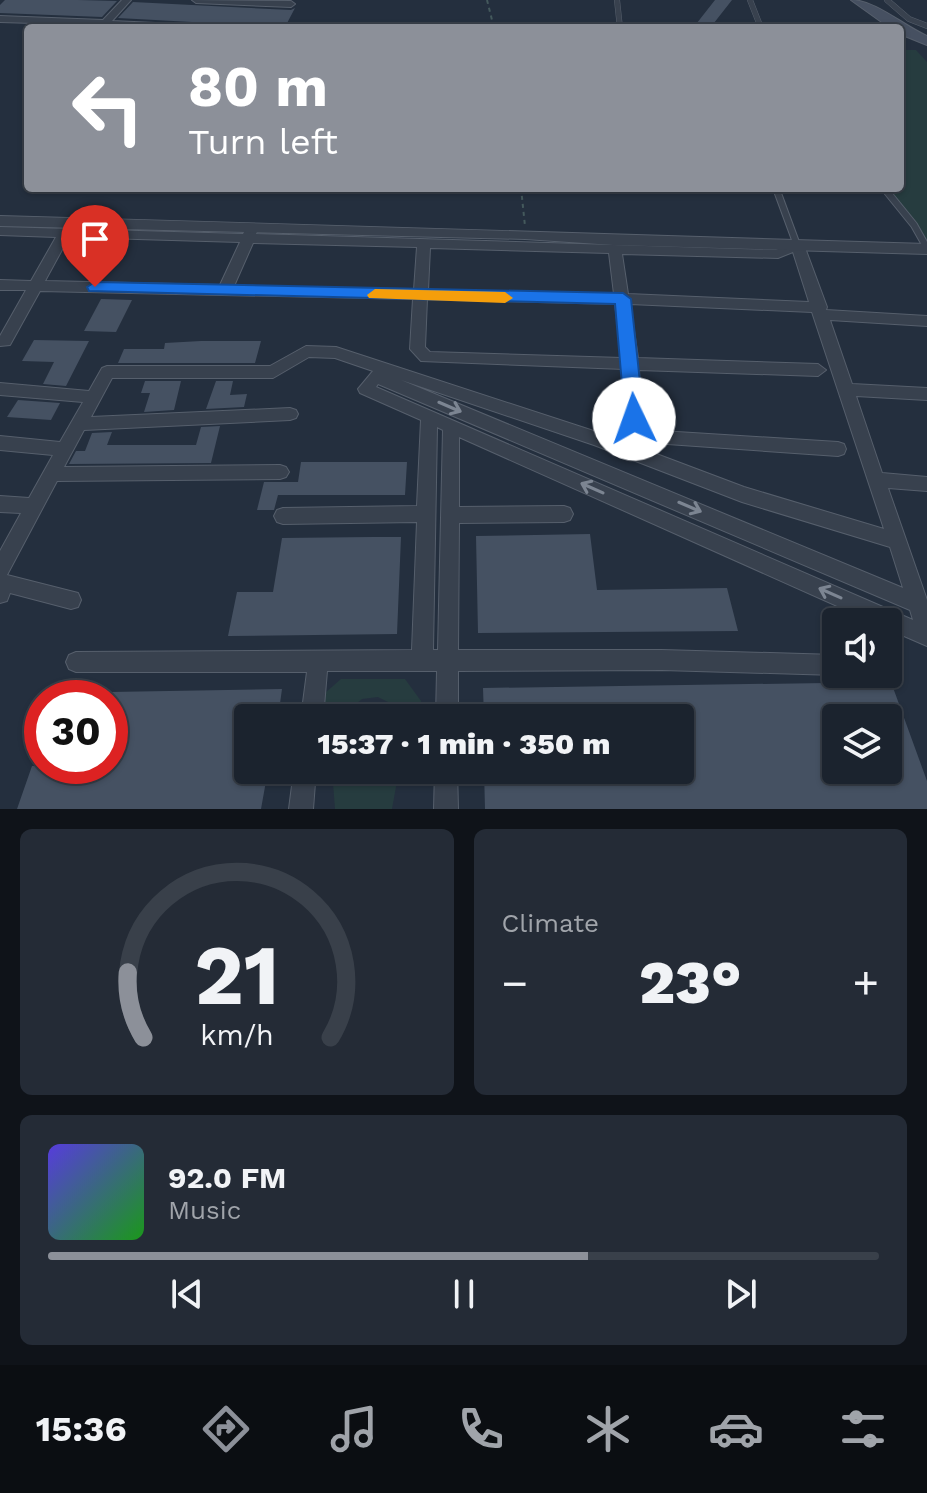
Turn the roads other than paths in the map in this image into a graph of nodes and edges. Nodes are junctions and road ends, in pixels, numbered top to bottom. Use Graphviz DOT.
graph roads {
  1 [pos="127,0"];
  2 [pos="196,0"];
  3 [pos="617,0"];
  4 [pos="750,0"];
  5 [pos="845,0"];
  6 [pos="857,0"];
  7 [pos="887,0"];
  8 [pos="291,4"];
  9 [pos="0,19"];
  10 [pos="105,23"];
  11 [pos="124,24"];
  12 [pos="620,24"];
  13 [pos="759,24"];
  14 [pos="878,24"];
  15 [pos="893,24"];
  16 [pos="927,26"];
  17 [pos="904,30"];
  18 [pos="904,38"];
  19 [pos="927,41"];
  20 [pos="927,47"];
  21 [pos="777,192"];
  22 [pos="887,192"];
  23 [pos="0,221"];
  24 [pos="0,231"];
  25 [pos="65,233"];
  26 [pos="250,233"];
  27 [pos="459,238"];
  28 [pos="424,243"];
  29 [pos="797,245"];
  30 [pos="927,249"];
  31 [pos="615,251"];
  32 [pos="0,285"];
  33 [pos="35,287"];
  34 [pos="225,290"];
  35 [pos="421,296"];
  36 [pos="623,299"];
  37 [pos="821,311"];
  38 [pos="927,321"];
  39 [pos="0,341"];
  40 [pos="631,365"];
  41 [pos="818,370"];
  42 [pos="0,389"];
  43 [pos="847,390"];
  44 [pos="927,394"];
  45 [pos="93,397"];
  46 [pos="290,414"];
  47 [pos="429,416"];
  48 [pos="78,424"];
  49 [pos="451,425"];
  50 [pos="0,443"];
  51 [pos="64,449"];
  52 [pos="838,449"];
  53 [pos="280,472"];
  54 [pos="50,474"];
  55 [pos="877,480"];
  56 [pos="927,484"];
  57 [pos="0,504"];
  58 [pos="33,506"];
  59 [pos="426,514"];
  60 [pos="564,514"];
  61 [pos="448,515"];
  62 [pos="283,516"];
  63 [pos="899,542"];
  64 [pos="1,582"];
  65 [pos="71,600"];
  66 [pos="919,604"];
  67 [pos="927,634"];
  68 [pos="76,662"];
  69 [pos="318,662"];
  70 [pos="422,662"];
  71 [pos="447,663"];
  72 [pos="822,665"];
  73 [pos="314,704"];
  74 [pos="447,704"];
  75 [pos="304,784"];
  76 [pos="446,784"];
  77 [pos="301,809"];
  78 [pos="446,809"];
  1 -- 10 [label="street"];
  2 -- 8 [label="street"];
  3 -- 12 [label="lane"];
  4 -- 13 [label="lane"];
  5 -- 14 [label="main road"];
  6 -- 15 [label="main road"];
  7 -- 16 [label="lane"];
  9 -- 10 [label="street"];
  10 -- 11 [label="street"];
  17 -- 19 [label="main road"];
  18 -- 20 [label="main road"];
  21 -- 29 [label="lane"];
  22 -- 30 [label="lane"];
  23 -- 26 [label="street"];
  24 -- 25 [label="street"];
  25 -- 26 [label="street"];
  25 -- 33 [label="street"];
  26 -- 27 [label="street"];
  26 -- 28 [label="street"];
  26 -- 34 [label="street"];
  27 -- 28 [label="street"];
  27 -- 29 [label="street"];
  27 -- 31 [label="street"];
  28 -- 35 [label="street"];
  29 -- 30 [label="street"];
  29 -- 31 [label="street"];
  29 -- 37 [label="street"];
  31 -- 36 [label="street"];
  32 -- 33 [label="street"];
  33 -- 34 [label="street"];
  33 -- 39 [label="street"];
  34 -- 35 [label="street"];
  35 -- 36 [label="street"];
  35 -- 40 [label="street"];
  36 -- 37 [label="street"];
  36 -- 40 [label="street"];
  37 -- 38 [label="street"];
  37 -- 43 [label="street"];
  40 -- 41 [label="street"];
  40 -- 52 [label="street"];
  42 -- 45 [label="street"];
  43 -- 44 [label="street"];
  43 -- 55 [label="street"];
  45 -- 48 [label="street"];
  45 -- 63 [label="street"];
  46 -- 48 [label="street"];
  47 -- 49 [label="street"];
  47 -- 59 [label="street"];
  47 -- 66 [label="street, one-way"];
  48 -- 51 [label="street"];
  49 -- 61 [label="street"];
  67 -- 49 [label="street, one-way"];
  50 -- 51 [label="street"];
  51 -- 54 [label="street"];
  53 -- 54 [label="street"];
  54 -- 58 [label="street"];
  55 -- 56 [label="street"];
  55 -- 63 [label="street"];
  57 -- 58 [label="street"];
  58 -- 64 [label="street"];
  59 -- 62 [label="street"];
  59 -- 70 [label="street"];
  60 -- 61 [label="street"];
  61 -- 71 [label="street"];
  63 -- 66 [label="street"];
  64 -- 65 [label="street"];
  66 -- 67 [label="street"];
  68 -- 69 [label="street"];
  69 -- 70 [label="street"];
  69 -- 73 [label="street"];
  70 -- 71 [label="street"];
  71 -- 72 [label="street"];
  71 -- 74 [label="street"];
  75 -- 77 [label="street"];
  76 -- 78 [label="street"];
}
